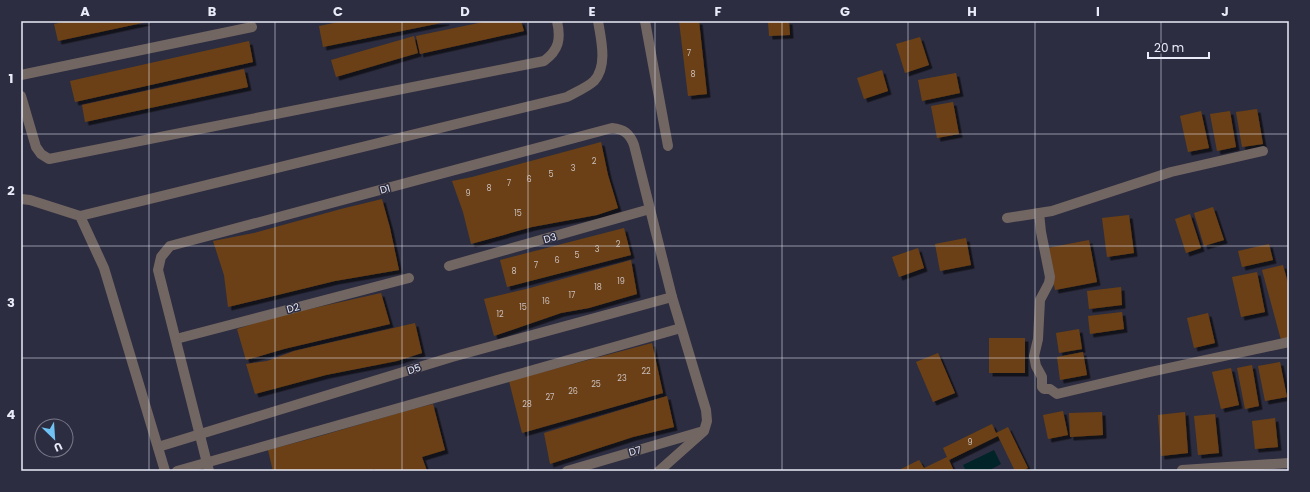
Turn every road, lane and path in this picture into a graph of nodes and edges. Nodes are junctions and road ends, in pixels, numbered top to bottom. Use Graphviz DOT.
graph roads {
  1 [pos="558,21"];
  2 [pos="598,21"];
  3 [pos="645,21"];
  4 [pos="252,27"];
  5 [pos="21,75"];
  6 [pos="21,96"];
  7 [pos="668,146"];
  8 [pos="1263,151"];
  9 [pos="21,199"];
  10 [pos="650,209"];
  11 [pos="1039,213"];
  12 [pos="80,216"];
  13 [pos="1007,218"];
  14 [pos="449,266"];
  15 [pos="409,278"];
  16 [pos="672,297"];
  17 [pos="681,328"];
  18 [pos="176,338"];
  19 [pos="1289,342"];
  20 [pos="704,431"];
  21 [pos="200,434"];
  22 [pos="158,447"];
  23 [pos="1289,463"];
  24 [pos="208,467"];
  25 [pos="1182,470"];
  26 [pos="164,471"];
  27 [pos="177,471"];
  28 [pos="567,471"];
  29 [pos="659,471"];
  1 -- 6 [label="street"];
  2 -- 12 [label="street"];
  3 -- 7 [label="street"];
  4 -- 5 [label="street"];
  8 -- 11 [label="street"];
  9 -- 12 [label="street"];
  10 -- 14 [label="street, D3"];
  10 -- 16 [label="street"];
  10 -- 18 [label="street, D1"];
  11 -- 13 [label="street"];
  11 -- 19 [label="street"];
  12 -- 22 [label="street"];
  15 -- 18 [label="street, D2"];
  16 -- 17 [label="street"];
  16 -- 21 [label="street, D5"];
  17 -- 20 [label="street"];
  17 -- 24 [label="street"];
  18 -- 21 [label="street"];
  20 -- 28 [label="street, D7"];
  20 -- 29 [label="street"];
  21 -- 22 [label="street, D5"];
  21 -- 24 [label="street"];
  22 -- 26 [label="street"];
  23 -- 25 [label="street"];
  24 -- 27 [label="street"];
}
